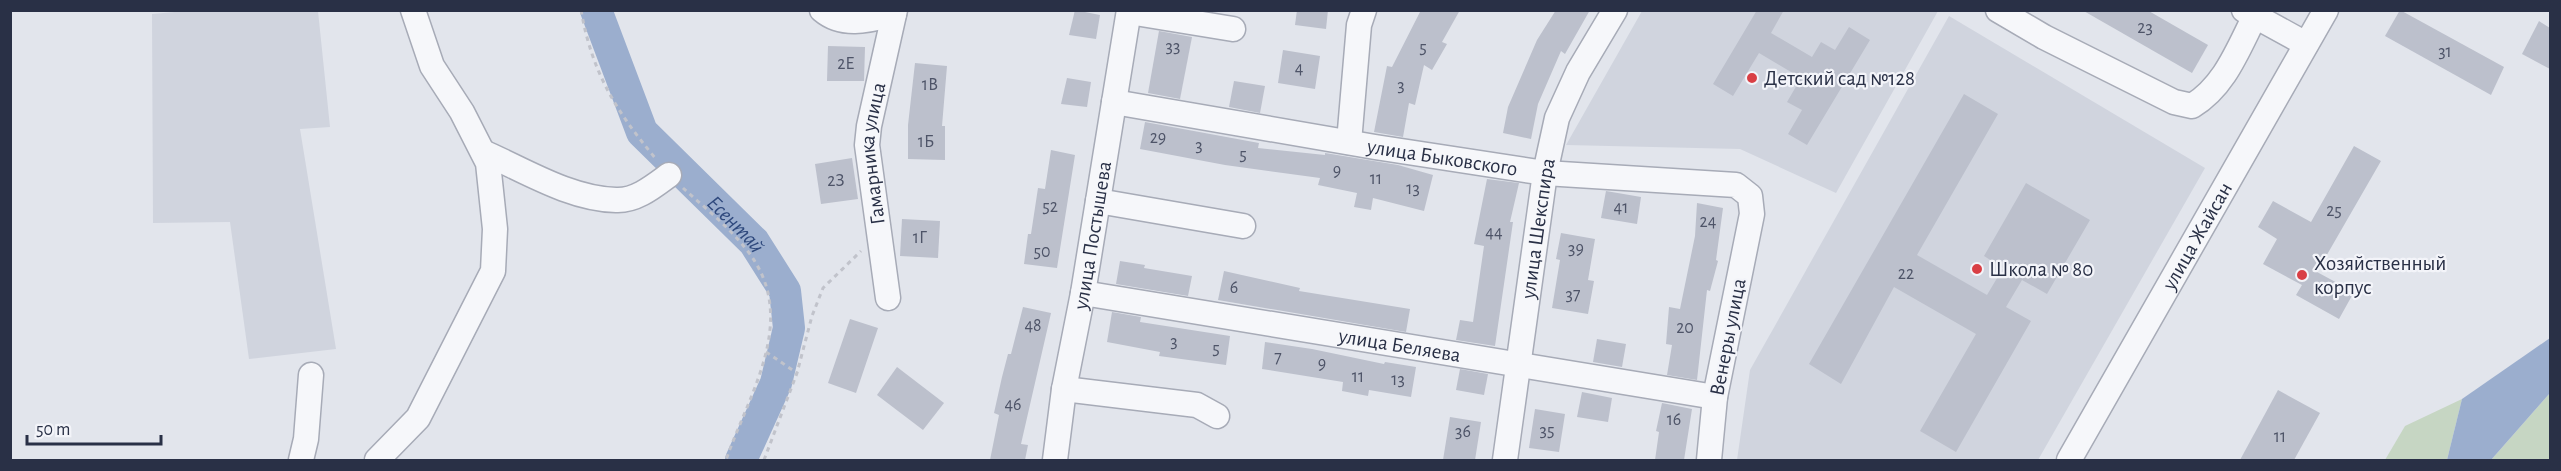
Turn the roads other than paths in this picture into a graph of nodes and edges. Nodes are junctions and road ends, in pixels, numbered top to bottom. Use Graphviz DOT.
graph roads {
  1 [pos="413,10"];
  2 [pos="822,10"];
  3 [pos="1364,10"];
  4 [pos="1615,10"];
  5 [pos="1998,10"];
  6 [pos="2326,10"];
  7 [pos="1129,11"];
  8 [pos="894,12"];
  9 [pos="2249,13"];
  10 [pos="1233,29"];
  11 [pos="2306,44"];
  12 [pos="1114,102"];
  13 [pos="1348,142"];
  14 [pos="483,152"];
  15 [pos="1545,173"];
  16 [pos="669,175"];
  17 [pos="1098,201"];
  18 [pos="1752,214"];
  19 [pos="1243,226"];
  20 [pos="1083,293"];
  21 [pos="888,298"];
  22 [pos="1519,366"];
  23 [pos="311,375"];
  24 [pos="1064,389"];
  25 [pos="1715,397"];
  26 [pos="1217,416"];
  27 [pos="301,460"];
  28 [pos="377,460"];
  29 [pos="1055,460"];
  30 [pos="1505,460"];
  31 [pos="1708,460"];
  32 [pos="2069,460"];
  1 -- 14 [label="street"];
  2 -- 8 [label="street"];
  3 -- 13 [label="street"];
  4 -- 15 [label="street, улица Шекспира"];
  5 -- 9 [label="street"];
  6 -- 11 [label="street, улица Жайсан"];
  7 -- 10 [label="street"];
  7 -- 12 [label="street, улица Постышева"];
  8 -- 21 [label="street, Гамарника улица"];
  9 -- 11 [label="street"];
  11 -- 32 [label="street, улица Жайсан"];
  12 -- 13 [label="street, улица Быковского"];
  12 -- 17 [label="street, улица Постышева"];
  13 -- 15 [label="street, улица Быковского"];
  14 -- 16 [label="street"];
  14 -- 28 [label="street"];
  15 -- 18 [label="street, улица Быковского"];
  15 -- 22 [label="street, улица Шекспира"];
  17 -- 19 [label="street"];
  17 -- 20 [label="street, улица Постышева"];
  18 -- 25 [label="street, Венеры улица"];
  20 -- 22 [label="street, улица Беляева"];
  20 -- 24 [label="street, улица Постышева"];
  22 -- 25 [label="street, улица Беляева"];
  22 -- 30 [label="street, улица Шекспира"];
  23 -- 27 [label="street"];
  24 -- 26 [label="street"];
  24 -- 29 [label="street, улица Постышева"];
  25 -- 31 [label="street, Венеры улица"];
}
